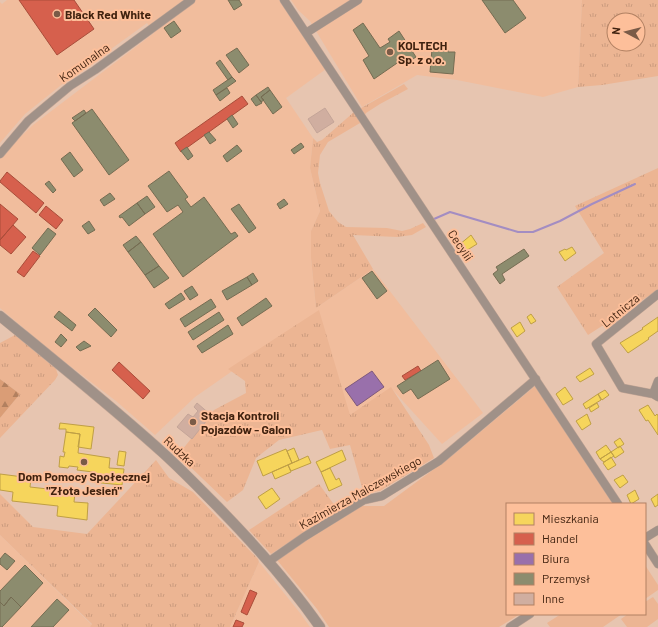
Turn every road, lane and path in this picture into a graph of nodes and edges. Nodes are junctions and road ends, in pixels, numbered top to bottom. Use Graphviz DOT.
graph roads {
  1 [pos="191,0"];
  2 [pos="284,0"];
  3 [pos="358,0"];
  4 [pos="306,33"];
  5 [pos="0,154"];
  6 [pos="658,294"];
  7 [pos="0,316"];
  8 [pos="536,379"];
  9 [pos="658,381"];
  10 [pos="655,396"];
  11 [pos="617,503"];
  12 [pos="658,530"];
  13 [pos="646,537"];
  14 [pos="646,546"];
  15 [pos="268,562"];
  16 [pos="658,564"];
  17 [pos="528,615"];
  18 [pos="320,627"];
  19 [pos="510,627"];
  1 -- 5 [label="street, Komunalna"];
  2 -- 4 [label="street, Cecylii"];
  3 -- 4 [label="street"];
  4 -- 8 [label="street, Cecylii"];
  6 -- 10 [label="street, Lotnicza"];
  7 -- 15 [label="street, Rudzka"];
  8 -- 11 [label="street, Cecylii"];
  8 -- 15 [label="street, Kazimierza Malczewskiego"];
  9 -- 10 [label="street"];
  12 -- 13 [label="street"];
  14 -- 16 [label="street"];
  15 -- 18 [label="street, Rudzka"];
  17 -- 19 [label="street"];
}
